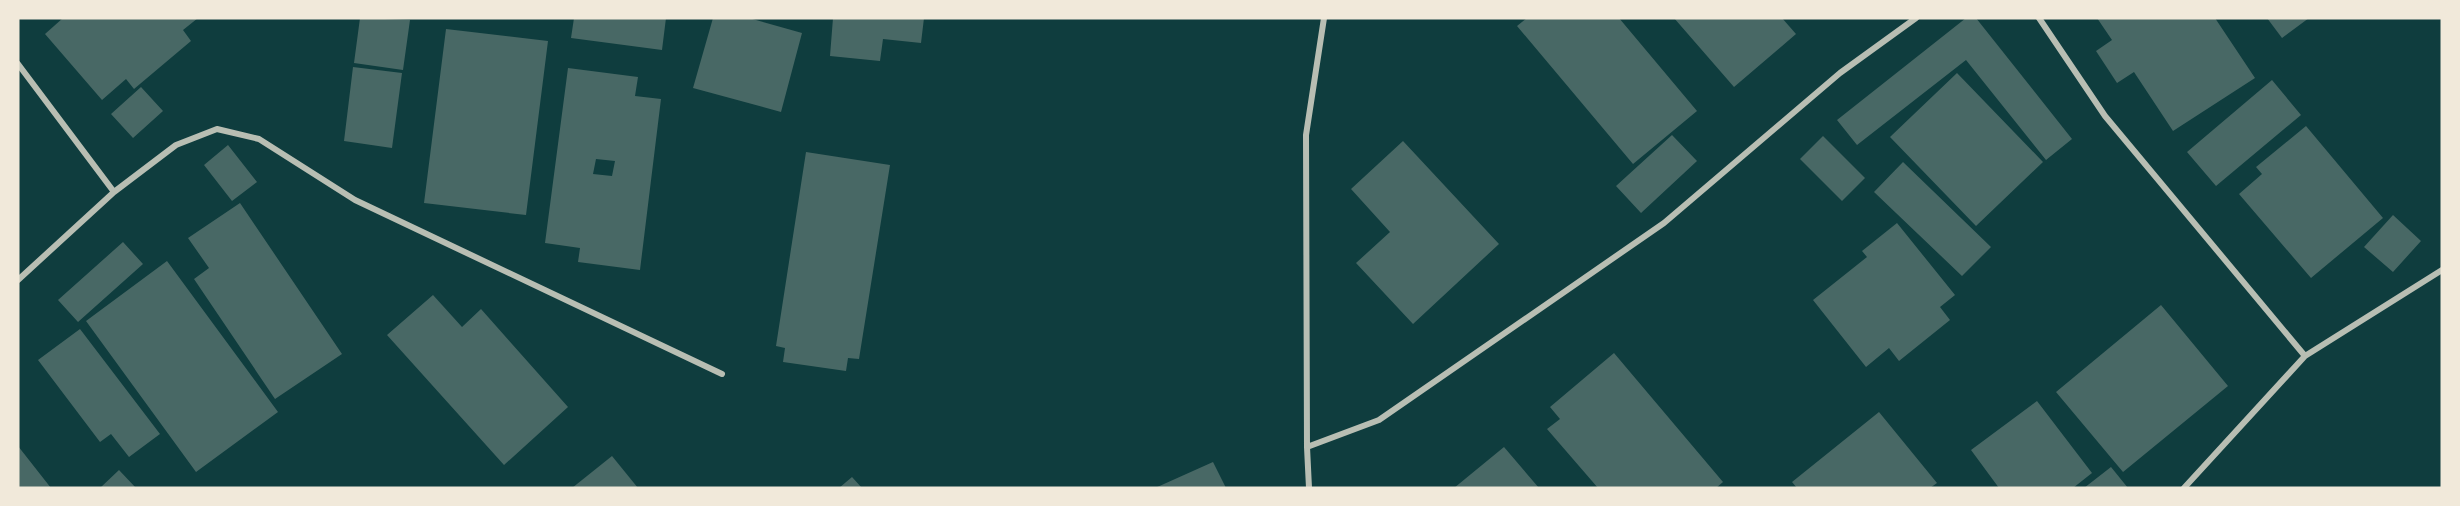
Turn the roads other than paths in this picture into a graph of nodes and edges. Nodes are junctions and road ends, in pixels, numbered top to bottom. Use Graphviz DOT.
graph roads {
  1 [pos="1324,18"];
  2 [pos="1916,18"];
  3 [pos="2038,18"];
  4 [pos="18,64"];
  5 [pos="114,192"];
  6 [pos="2442,270"];
  7 [pos="18,280"];
  8 [pos="2305,356"];
  9 [pos="722,374"];
  10 [pos="1307,447"];
  11 [pos="1310,488"];
  12 [pos="2184,488"];
  1 -- 10 [label="street"];
  2 -- 10 [label="street"];
  3 -- 8 [label="street"];
  4 -- 5 [label="street"];
  5 -- 7 [label="street"];
  5 -- 9 [label="street"];
  6 -- 8 [label="street"];
  8 -- 12 [label="street"];
  10 -- 11 [label="street"];
}
